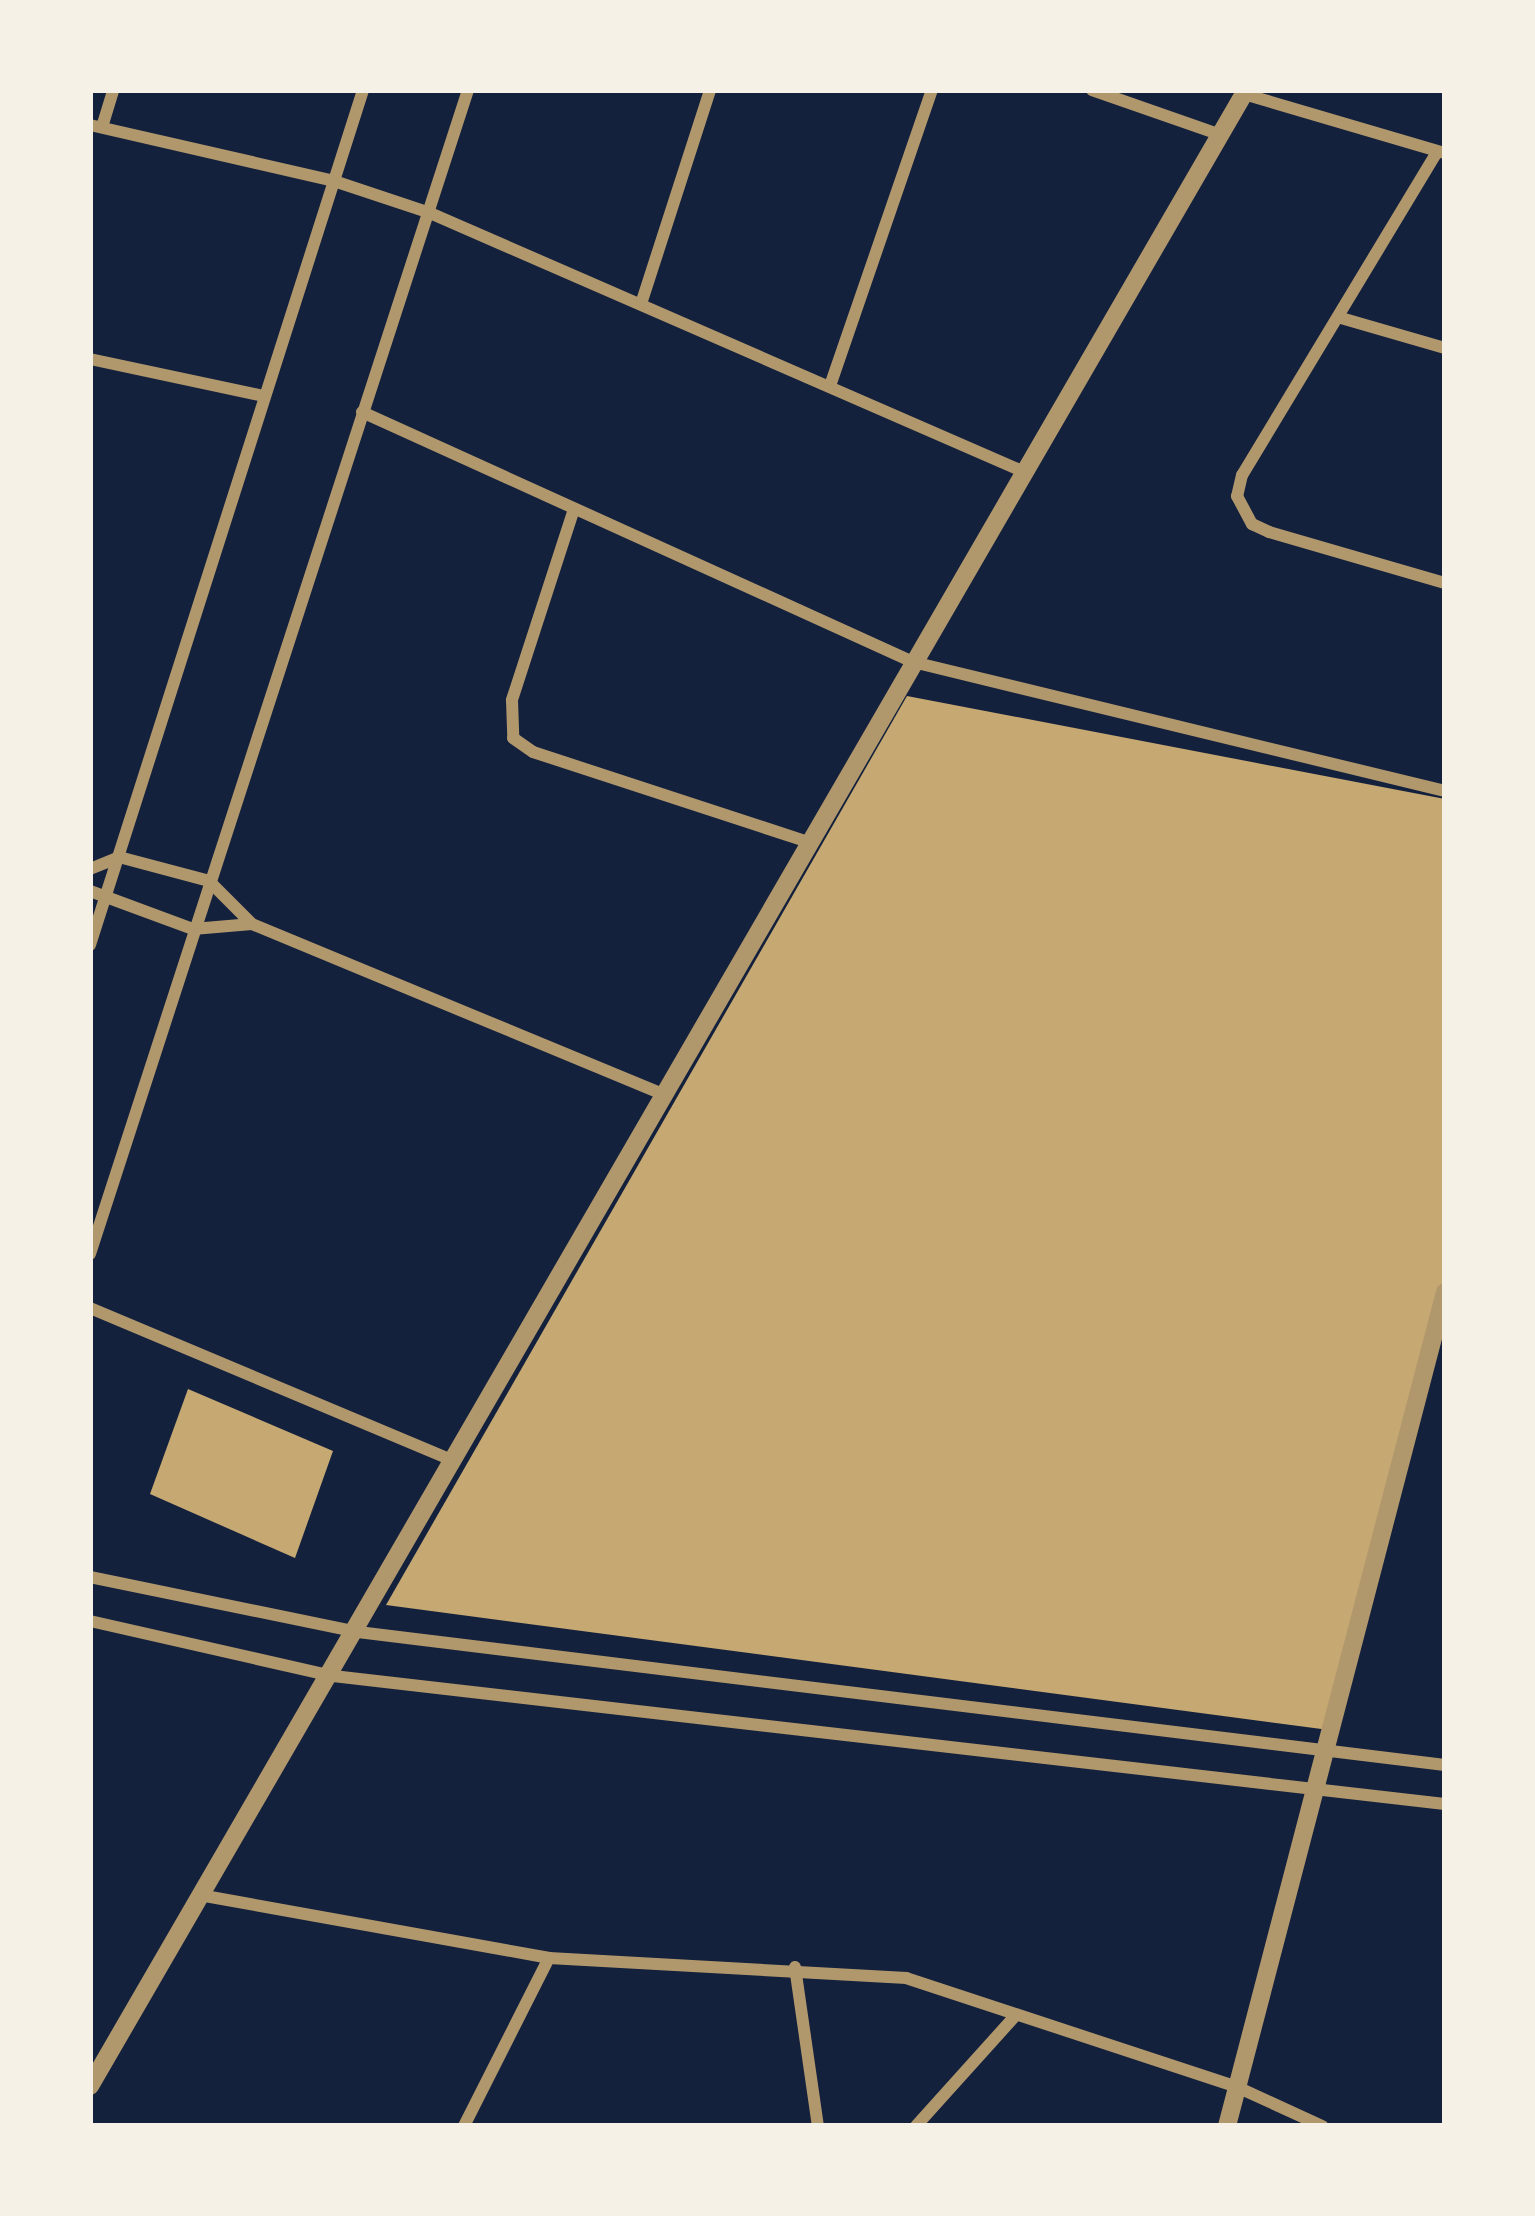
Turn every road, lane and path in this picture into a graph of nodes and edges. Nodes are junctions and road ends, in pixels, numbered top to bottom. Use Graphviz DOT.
graph roads {
  1 [pos="113,90"];
  2 [pos="363,90"];
  3 [pos="468,90"];
  4 [pos="710,90"];
  5 [pos="932,90"];
  6 [pos="1092,90"];
  7 [pos="1245,92"];
  8 [pos="96,126"];
  9 [pos="1221,135"];
  10 [pos="1441,153"];
  11 [pos="334,181"];
  12 [pos="430,213"];
  13 [pos="641,304"];
  14 [pos="1341,318"];
  15 [pos="1445,348"];
  16 [pos="90,359"];
  17 [pos="830,383"];
  18 [pos="264,396"];
  19 [pos="362,412"];
  20 [pos="1022,471"];
  21 [pos="574,508"];
  22 [pos="1445,583"];
  23 [pos="913,662"];
  24 [pos="1445,790"];
  25 [pos="808,842"];
  26 [pos="119,857"];
  27 [pos="90,869"];
  28 [pos="208,881"];
  29 [pos="90,891"];
  30 [pos="104,902"];
  31 [pos="252,924"];
  32 [pos="193,929"];
  33 [pos="90,945"];
  34 [pos="662,1094"];
  35 [pos="90,1254"];
  36 [pos="1445,1292"];
  37 [pos="90,1308"];
  38 [pos="452,1460"];
  39 [pos="90,1576"];
  40 [pos="90,1621"];
  41 [pos="358,1631"];
  42 [pos="333,1676"];
  43 [pos="1326,1751"];
  44 [pos="1445,1765"];
  45 [pos="1313,1790"];
  46 [pos="1445,1804"];
  47 [pos="205,1896"];
  48 [pos="549,1958"];
  49 [pos="795,1967"];
  50 [pos="1014,2018"];
  51 [pos="90,2086"];
  52 [pos="1237,2087"];
  53 [pos="464,2126"];
  54 [pos="818,2126"];
  55 [pos="916,2126"];
  56 [pos="1227,2126"];
  57 [pos="1322,2126"];
  1 -- 8 [label="street"];
  2 -- 11 [label="street"];
  3 -- 12 [label="street"];
  4 -- 13 [label="street"];
  5 -- 17 [label="street"];
  6 -- 9 [label="street"];
  7 -- 9 [label="street"];
  7 -- 10 [label="street"];
  8 -- 11 [label="street"];
  9 -- 20 [label="street"];
  10 -- 14 [label="street"];
  11 -- 12 [label="street"];
  11 -- 18 [label="street"];
  12 -- 13 [label="street"];
  12 -- 19 [label="street"];
  13 -- 17 [label="street"];
  14 -- 15 [label="street"];
  14 -- 22 [label="street"];
  16 -- 18 [label="street"];
  17 -- 20 [label="street"];
  18 -- 26 [label="street"];
  19 -- 21 [label="street"];
  19 -- 28 [label="street"];
  20 -- 23 [label="street"];
  21 -- 23 [label="street"];
  21 -- 25 [label="street"];
  23 -- 24 [label="street"];
  23 -- 25 [label="street"];
  25 -- 34 [label="street"];
  26 -- 27 [label="street"];
  26 -- 28 [label="street"];
  26 -- 30 [label="street"];
  28 -- 31 [label="street"];
  28 -- 32 [label="street"];
  29 -- 30 [label="street"];
  30 -- 32 [label="street"];
  30 -- 33 [label="street"];
  31 -- 32 [label="street"];
  31 -- 34 [label="street"];
  32 -- 35 [label="street"];
  34 -- 38 [label="street"];
  36 -- 43 [label="street"];
  37 -- 38 [label="street"];
  38 -- 41 [label="street"];
  39 -- 41 [label="street"];
  40 -- 42 [label="street"];
  41 -- 42 [label="street"];
  41 -- 43 [label="street"];
  42 -- 45 [label="street"];
  42 -- 47 [label="street"];
  43 -- 44 [label="street"];
  43 -- 45 [label="street"];
  45 -- 46 [label="street"];
  45 -- 52 [label="street"];
  47 -- 48 [label="street"];
  47 -- 51 [label="street"];
  48 -- 49 [label="street"];
  48 -- 53 [label="street"];
  49 -- 50 [label="street"];
  49 -- 54 [label="street"];
  50 -- 52 [label="street"];
  50 -- 55 [label="street"];
  52 -- 56 [label="street"];
  52 -- 57 [label="street"];
}
